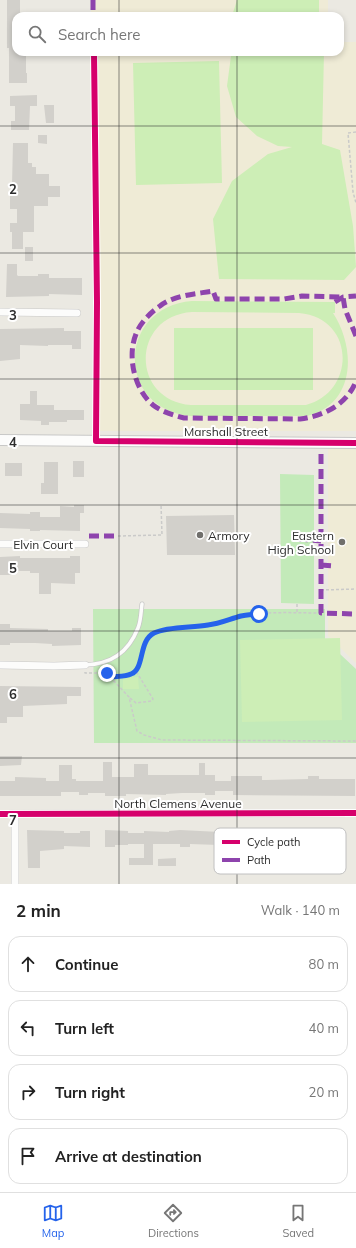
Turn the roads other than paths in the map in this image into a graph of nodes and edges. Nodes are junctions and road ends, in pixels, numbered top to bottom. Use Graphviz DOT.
graph roads {
  1 [pos="0,312"];
  2 [pos="77,313"];
  3 [pos="0,440"];
  4 [pos="356,443"];
  5 [pos="0,544"];
  6 [pos="85,544"];
  7 [pos="142,604"];
  8 [pos="0,665"];
  9 [pos="85,665"];
  10 [pos="356,813"];
  11 [pos="0,814"];
  12 [pos="15,814"];
  13 [pos="14,884"];
  1 -- 2 [label="street"];
  3 -- 4 [label="street, Marshall Street"];
  5 -- 6 [label="street, Elvin Court"];
  7 -- 9 [label="lane"];
  8 -- 9 [label="street"];
  10 -- 12 [label="street, North Clemens Avenue"];
  11 -- 12 [label="street, North Clemens Avenue"];
  12 -- 13 [label="street"];
}
